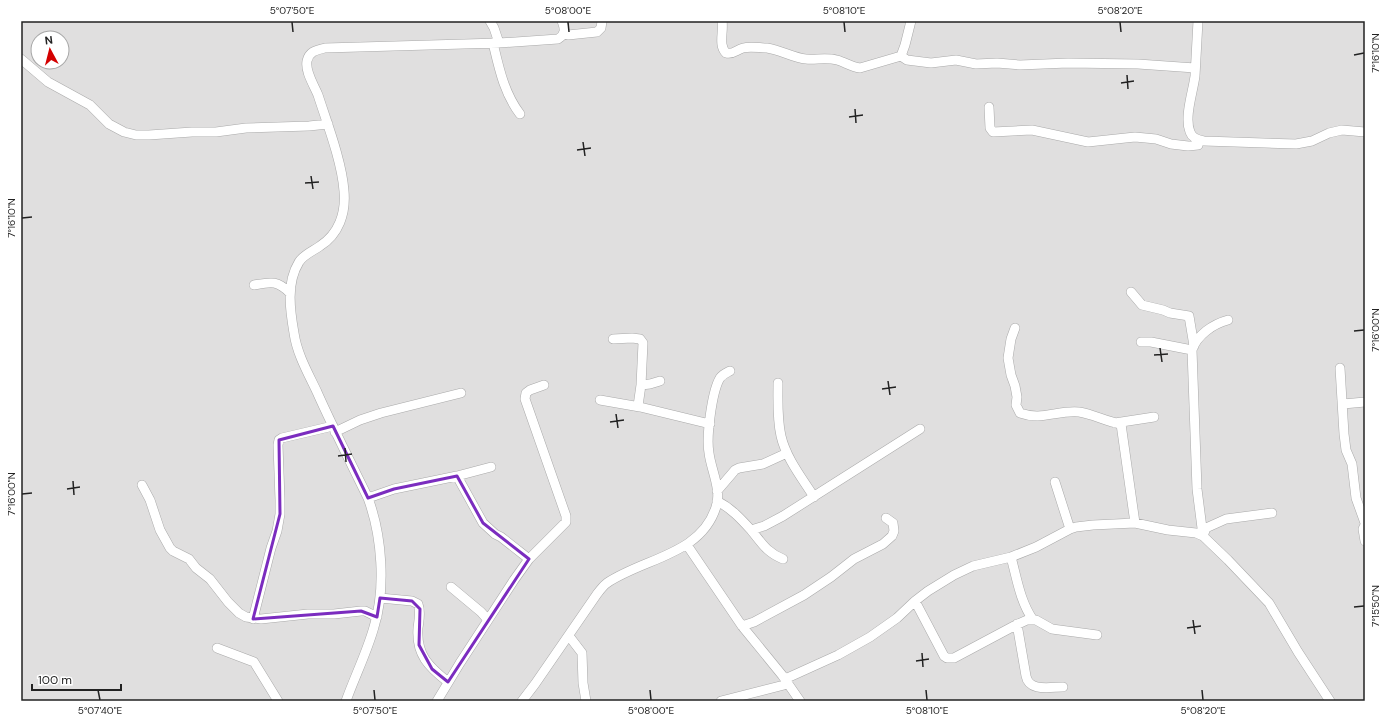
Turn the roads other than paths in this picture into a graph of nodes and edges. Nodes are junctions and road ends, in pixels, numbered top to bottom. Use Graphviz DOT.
graph roads {
  1 [pos="490,21"];
  2 [pos="562,21"];
  3 [pos="602,21"];
  4 [pos="722,21"];
  5 [pos="911,21"];
  6 [pos="1198,21"];
  7 [pos="564,34"];
  8 [pos="496,43"];
  9 [pos="901,56"];
  10 [pos="21,59"];
  11 [pos="1195,68"];
  12 [pos="989,107"];
  13 [pos="520,114"];
  14 [pos="328,124"];
  15 [pos="1365,132"];
  16 [pos="1198,140"];
  17 [pos="254,285"];
  18 [pos="1131,292"];
  19 [pos="290,293"];
  20 [pos="1228,320"];
  21 [pos="1015,328"];
  22 [pos="612,339"];
  23 [pos="1141,342"];
  24 [pos="1193,348"];
  25 [pos="1340,368"];
  26 [pos="730,371"];
  27 [pos="660,381"];
  28 [pos="778,383"];
  29 [pos="544,385"];
  30 [pos="641,385"];
  31 [pos="461,393"];
  32 [pos="600,400"];
  33 [pos="1365,402"];
  34 [pos="1343,404"];
  35 [pos="638,406"];
  36 [pos="1154,417"];
  37 [pos="1114,423"];
  38 [pos="710,424"];
  39 [pos="334,429"];
  40 [pos="920,430"];
  41 [pos="787,453"];
  42 [pos="491,467"];
  43 [pos="456,476"];
  44 [pos="1054,482"];
  45 [pos="142,485"];
  46 [pos="717,491"];
  47 [pos="814,497"];
  48 [pos="368,498"];
  49 [pos="717,501"];
  50 [pos="1272,513"];
  51 [pos="886,518"];
  52 [pos="1135,523"];
  53 [pos="1365,524"];
  54 [pos="1070,529"];
  55 [pos="751,530"];
  56 [pos="1203,536"];
  57 [pos="1365,540"];
  58 [pos="687,545"];
  59 [pos="1012,557"];
  60 [pos="529,559"];
  61 [pos="782,559"];
  62 [pos="451,587"];
  63 [pos="380,598"];
  64 [pos="915,601"];
  65 [pos="377,617"];
  66 [pos="1029,617"];
  67 [pos="253,619"];
  68 [pos="488,620"];
  69 [pos="1017,624"];
  70 [pos="742,626"];
  71 [pos="1097,635"];
  72 [pos="569,636"];
  73 [pos="217,648"];
  74 [pos="448,682"];
  75 [pos="787,682"];
  76 [pos="1063,687"];
  77 [pos="278,701"];
  78 [pos="346,701"];
  79 [pos="437,701"];
  80 [pos="522,701"];
  81 [pos="586,701"];
  82 [pos="721,701"];
  83 [pos="800,701"];
  84 [pos="1330,701"];
  1 -- 8 [label="street"];
  2 -- 7 [label="street"];
  3 -- 7 [label="street"];
  4 -- 9 [label="street"];
  5 -- 9 [label="street"];
  6 -- 11 [label="street"];
  7 -- 8 [label="street"];
  8 -- 13 [label="street"];
  8 -- 14 [label="street"];
  9 -- 11 [label="street"];
  10 -- 14 [label="street"];
  11 -- 16 [label="street"];
  12 -- 16 [label="street"];
  14 -- 19 [label="street"];
  15 -- 16 [label="street"];
  17 -- 19 [label="street"];
  18 -- 24 [label="street"];
  19 -- 39 [label="street"];
  20 -- 24 [label="street"];
  21 -- 37 [label="street"];
  22 -- 30 [label="street"];
  23 -- 24 [label="street"];
  24 -- 56 [label="street"];
  25 -- 34 [label="street"];
  26 -- 38 [label="street"];
  27 -- 30 [label="street"];
  28 -- 41 [label="street"];
  29 -- 60 [label="street"];
  30 -- 35 [label="street"];
  31 -- 39 [label="street"];
  32 -- 35 [label="street"];
  33 -- 34 [label="street"];
  34 -- 53 [label="street"];
  35 -- 38 [label="street"];
  36 -- 37 [label="street"];
  37 -- 52 [label="street"];
  38 -- 46 [label="street"];
  39 -- 48 [label="street"];
  39 -- 67 [label="street"];
  40 -- 47 [label="street"];
  41 -- 46 [label="street"];
  41 -- 47 [label="street"];
  42 -- 43 [label="street"];
  43 -- 48 [label="street"];
  43 -- 60 [label="street"];
  44 -- 54 [label="street"];
  45 -- 67 [label="street"];
  46 -- 49 [label="street"];
  47 -- 55 [label="street"];
  48 -- 63 [label="street"];
  49 -- 55 [label="street"];
  49 -- 58 [label="street"];
  50 -- 56 [label="street"];
  51 -- 70 [label="street"];
  52 -- 54 [label="street"];
  52 -- 56 [label="street"];
  53 -- 57 [label="street"];
  54 -- 59 [label="street"];
  55 -- 61 [label="street"];
  56 -- 84 [label="street"];
  58 -- 70 [label="street"];
  58 -- 72 [label="street"];
  59 -- 64 [label="street"];
  59 -- 66 [label="street"];
  60 -- 68 [label="street"];
  62 -- 68 [label="street"];
  63 -- 65 [label="street"];
  63 -- 74 [label="street"];
  64 -- 69 [label="street"];
  64 -- 75 [label="street"];
  65 -- 67 [label="street"];
  65 -- 78 [label="street"];
  66 -- 69 [label="street"];
  66 -- 71 [label="street"];
  68 -- 74 [label="street"];
  69 -- 76 [label="street"];
  70 -- 75 [label="street"];
  72 -- 80 [label="street"];
  72 -- 81 [label="street"];
  73 -- 77 [label="street"];
  74 -- 79 [label="street"];
  75 -- 82 [label="street"];
  75 -- 83 [label="street"];
}
